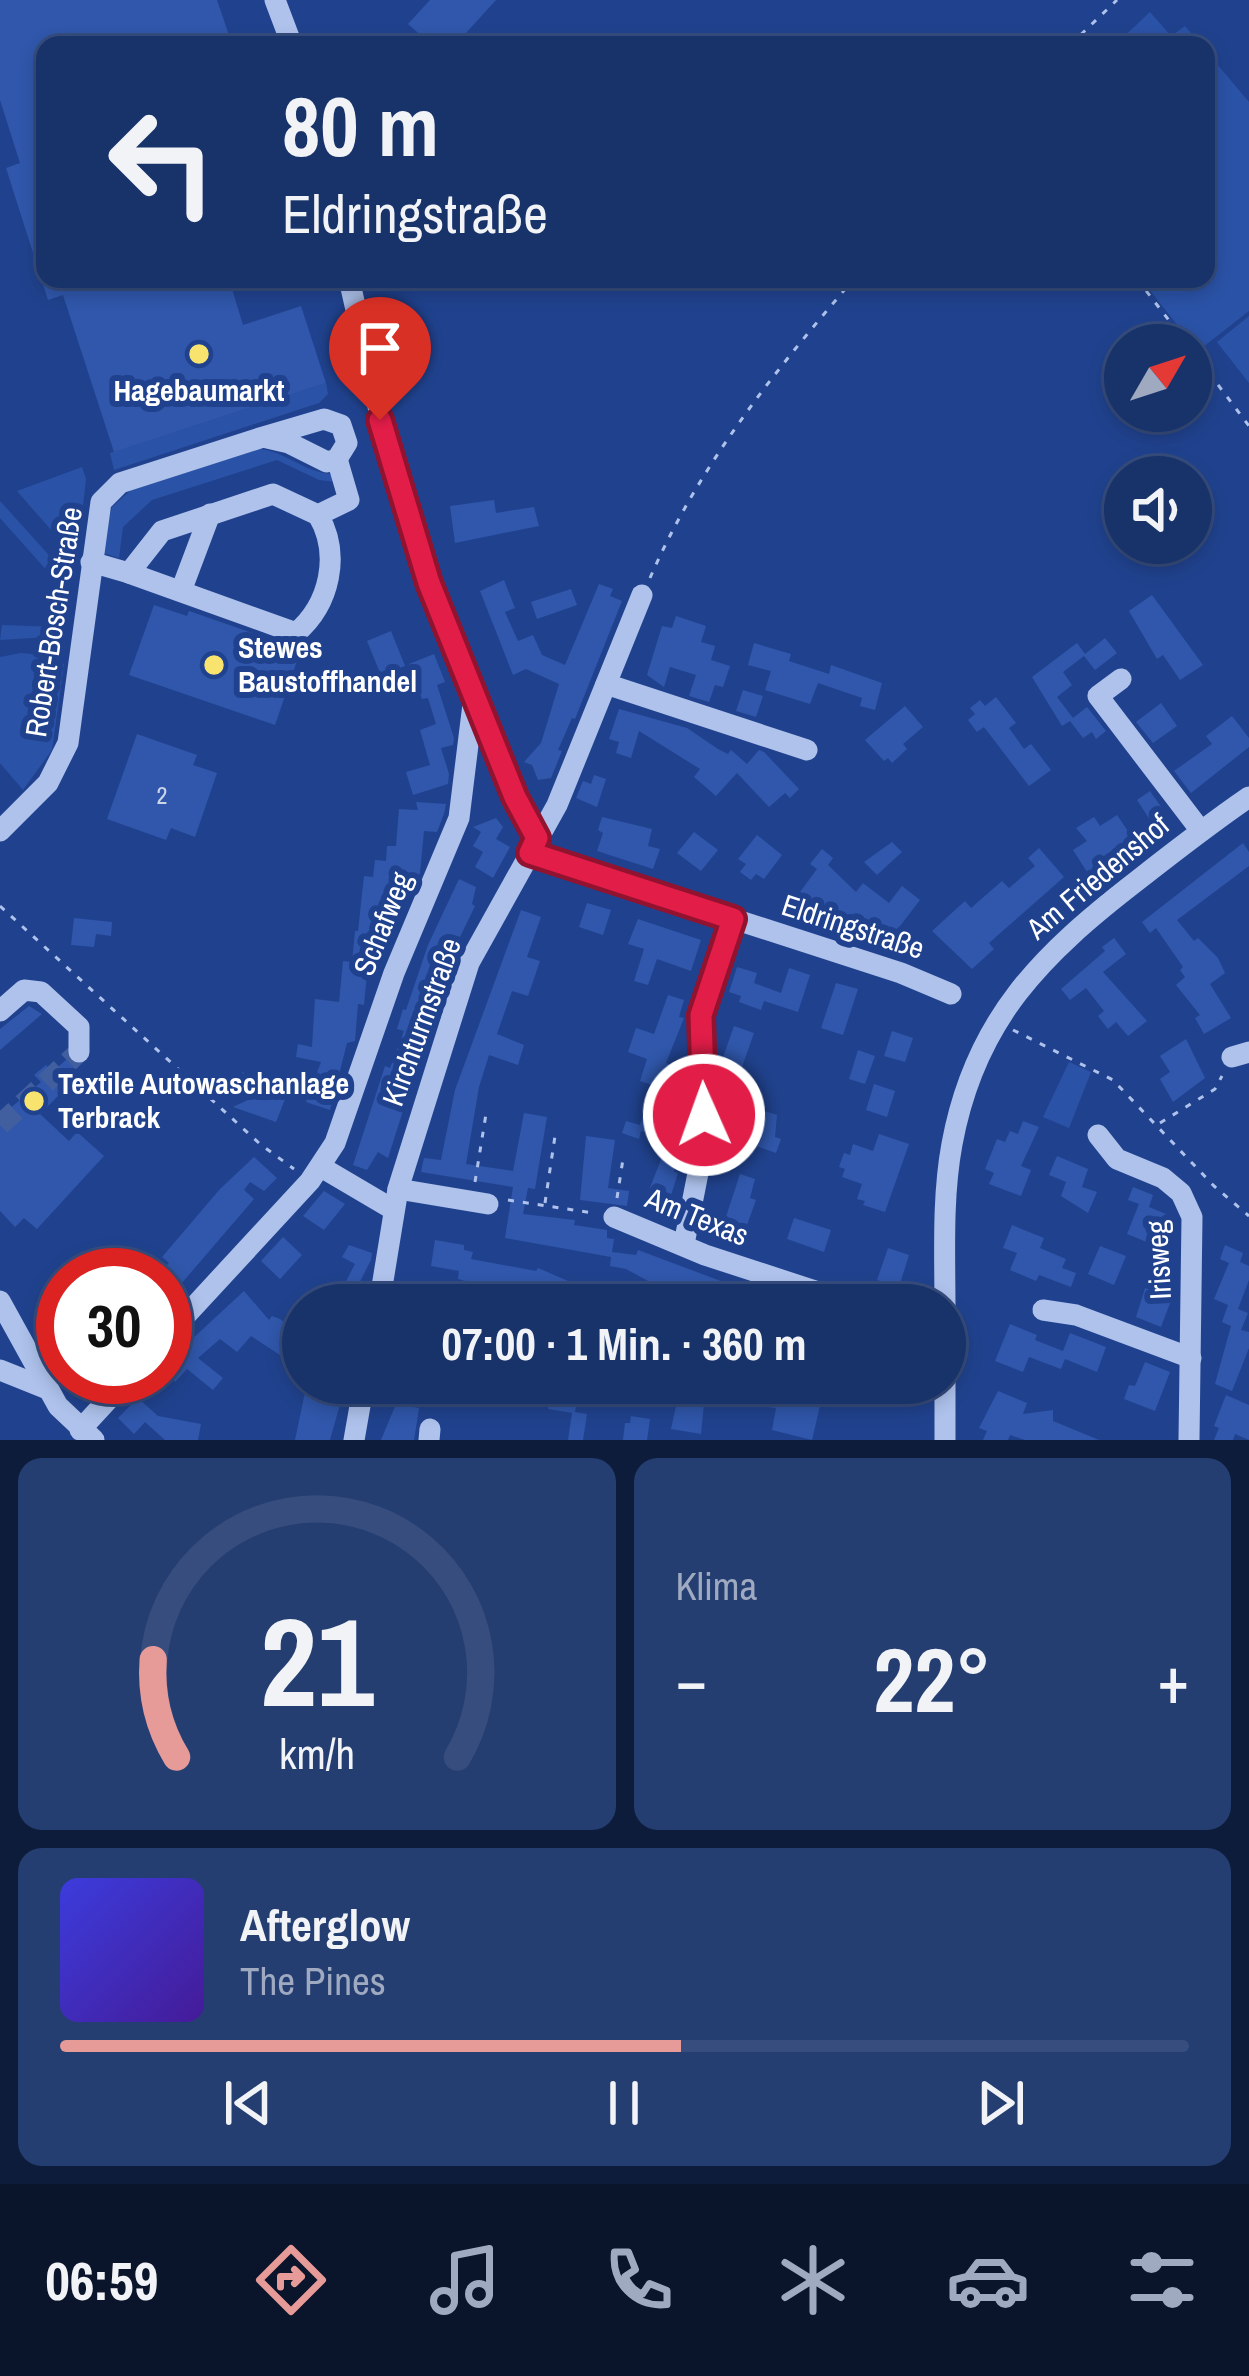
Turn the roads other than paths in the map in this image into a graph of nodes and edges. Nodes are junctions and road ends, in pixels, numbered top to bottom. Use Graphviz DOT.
graph roads {
  1 [pos="274,0"];
  2 [pos="288,36"];
  3 [pos="351,288"];
  4 [pos="262,437"];
  5 [pos="337,459"];
  6 [pos="210,514"];
  7 [pos="318,514"];
  8 [pos="91,562"];
  9 [pos="129,573"];
  10 [pos="181,591"];
  11 [pos="642,595"];
  12 [pos="1121,679"];
  13 [pos="606,684"];
  14 [pos="474,696"];
  15 [pos="807,750"];
  16 [pos="1249,797"];
  17 [pos="0,831"];
  18 [pos="1201,831"];
  19 [pos="534,846"];
  20 [pos="733,919"];
  21 [pos="951,994"];
  22 [pos="0,1011"];
  23 [pos="79,1052"];
  24 [pos="1098,1135"];
  25 [pos="316,1174"];
  26 [pos="396,1200"];
  27 [pos="490,1202"];
  28 [pos="614,1216"];
  29 [pos="684,1244"];
  30 [pos="382,1284"];
  31 [pos="794,1284"];
  32 [pos="945,1284"];
  33 [pos="0,1301"];
  34 [pos="192,1309"];
  35 [pos="1043,1310"];
  36 [pos="1191,1358"];
  37 [pos="36,1369"];
  38 [pos="0,1370"];
  39 [pos="36,1384"];
  40 [pos="60,1404"];
  41 [pos="109,1404"];
  42 [pos="360,1404"];
  43 [pos="945,1404"];
  44 [pos="87,1435"];
  45 [pos="354,1440"];
  46 [pos="945,1440"];
  47 [pos="1189,1440"];
  1 -- 2 [label="street"];
  3 -- 14 [label="street, Schafweg"];
  4 -- 5 [label="street"];
  4 -- 5 [label="street, Robert-Bosch-Straße"];
  4 -- 8 [label="street, Robert-Bosch-Straße"];
  5 -- 7 [label="street"];
  6 -- 7 [label="street"];
  6 -- 9 [label="street"];
  6 -- 10 [label="street"];
  7 -- 10 [label="street"];
  8 -- 9 [label="street"];
  8 -- 17 [label="street, Robert-Bosch-Straße"];
  9 -- 10 [label="street"];
  11 -- 13 [label="street, Kirchturmstraße"];
  12 -- 18 [label="street, Am Friedenshof"];
  13 -- 15 [label="street"];
  13 -- 19 [label="street, Kirchturmstraße"];
  14 -- 19 [label="street, Schafweg"];
  14 -- 25 [label="street, Schafweg"];
  16 -- 18 [label="street, Am Friedenshof"];
  18 -- 32 [label="street, Am Friedenshof"];
  19 -- 20 [label="street, Eldringstraße"];
  19 -- 26 [label="street, Kirchturmstraße"];
  20 -- 21 [label="street, Eldringstraße"];
  20 -- 29 [label="street"];
  22 -- 23 [label="street"];
  24 -- 36 [label="street, Irisweg"];
  25 -- 26 [label="street"];
  25 -- 34 [label="street, Schafweg"];
  26 -- 27 [label="street"];
  26 -- 30 [label="street, Kirchturmstraße"];
  28 -- 29 [label="street, Am Texas"];
  29 -- 31 [label="street, Am Texas"];
  33 -- 37 [label="street"];
  35 -- 36 [label="street, Irisweg"];
  36 -- 47 [label="street, Irisweg"];
  38 -- 39 [label="street"];
  40 -- 44 [label="street"];
  41 -- 44 [label="street"];
  42 -- 45 [label="street"];
  43 -- 46 [label="street"];
}
